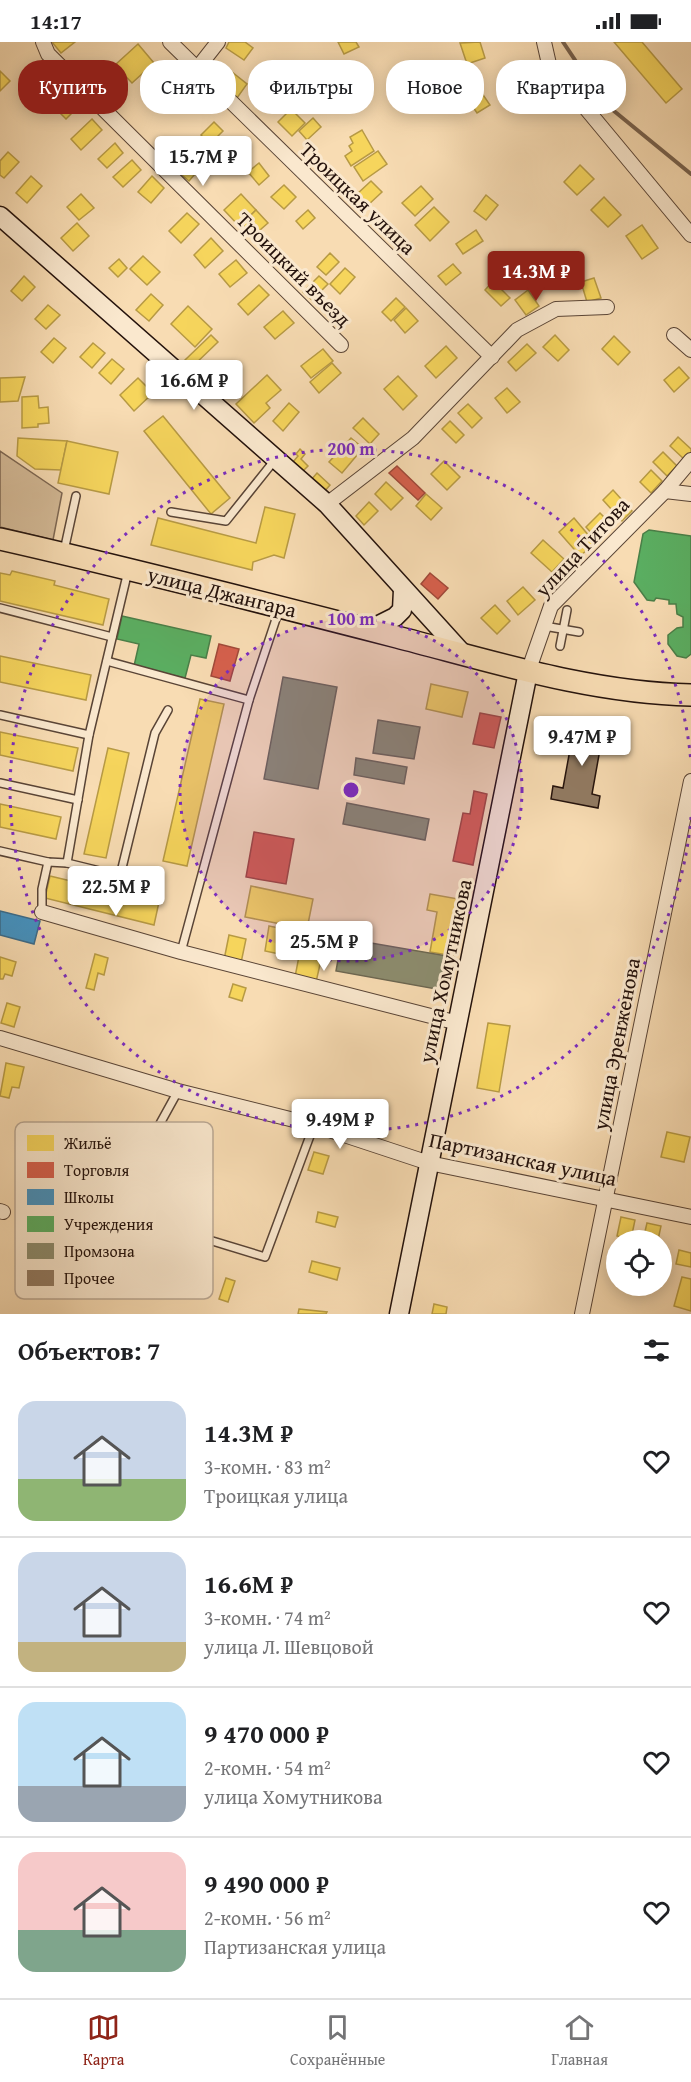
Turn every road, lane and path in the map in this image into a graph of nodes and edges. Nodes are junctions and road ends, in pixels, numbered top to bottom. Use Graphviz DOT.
graph roads {
  1 [pos="43,42"];
  2 [pos="170,42"];
  3 [pos="218,42"];
  4 [pos="544,42"];
  5 [pos="187,60"];
  6 [pos="204,60"];
  7 [pos="236,109"];
  8 [pos="0,216"];
  9 [pos="691,235"];
  10 [pos="607,307"];
  11 [pos="674,335"];
  12 [pos="341,345"];
  13 [pos="691,350"];
  14 [pos="492,357"];
  15 [pos="276,459"];
  16 [pos="691,460"];
  17 [pos="665,490"];
  18 [pos="691,494"];
  19 [pos="75,496"];
  20 [pos="327,504"];
  21 [pos="171,512"];
  22 [pos="0,539"];
  23 [pos="63,553"];
  24 [pos="128,568"];
  25 [pos="404,590"];
  26 [pos="0,608"];
  27 [pos="280,608"];
  28 [pos="402,610"];
  29 [pos="567,610"];
  30 [pos="544,626"];
  31 [pos="563,629"];
  32 [pos="369,630"];
  33 [pos="579,632"];
  34 [pos="112,637"];
  35 [pos="410,640"];
  36 [pos="560,646"];
  37 [pos="463,654"];
  38 [pos="106,662"];
  39 [pos="528,672"];
  40 [pos="691,695"];
  41 [pos="249,700"];
  42 [pos="168,710"];
  43 [pos="0,715"];
  44 [pos="89,735"];
  45 [pos="691,781"];
  46 [pos="0,783"];
  47 [pos="78,800"];
  48 [pos="0,851"];
  49 [pos="48,862"];
  50 [pos="68,863"];
  51 [pos="42,912"];
  52 [pos="182,952"];
  53 [pos="458,1023"];
  54 [pos="0,1038"];
  55 [pos="178,1091"];
  56 [pos="161,1122"];
  57 [pos="314,1125"];
  58 [pos="429,1163"];
  59 [pos="606,1198"];
  60 [pos="691,1217"];
  61 [pos="213,1241"];
  62 [pos="399,1314"];
  63 [pos="582,1314"];
  1 -- 12 [label="street, Троицкий въезд"];
  2 -- 5 [label="street, Троицкая улица"];
  3 -- 6 [label="street"];
  4 -- 9 [label="street"];
  7 -- 14 [label="street, Троицкая улица"];
  8 -- 15 [label="street"];
  10 -- 14 [label="street"];
  11 -- 13 [label="street"];
  14 -- 20 [label="street"];
  15 -- 20 [label="street"];
  15 -- 21 [label="lane"];
  16 -- 17 [label="street, улица Титова"];
  17 -- 18 [label="street"];
  17 -- 30 [label="street, улица Титова"];
  19 -- 23 [label="lane"];
  20 -- 25 [label="street"];
  22 -- 23 [label="main road, улица Джангара"];
  23 -- 24 [label="main road, улица Джангара"];
  24 -- 27 [label="main road, улица Джангара"];
  24 -- 34 [label="lane"];
  25 -- 28 [label="street"];
  25 -- 37 [label="street"];
  26 -- 34 [label="lane"];
  27 -- 32 [label="main road, улица Джангара"];
  27 -- 41 [label="lane"];
  28 -- 32 [label="street"];
  28 -- 35 [label="street"];
  29 -- 31 [label="lane"];
  30 -- 31 [label="lane"];
  30 -- 39 [label="street, улица Титова"];
  31 -- 33 [label="lane"];
  31 -- 36 [label="lane"];
  32 -- 35 [label="main road, улица Джангара"];
  34 -- 38 [label="lane"];
  35 -- 37 [label="main road, улица Джангара"];
  37 -- 39 [label="main road, улица Джангара"];
  38 -- 41 [label="lane"];
  38 -- 44 [label="lane"];
  39 -- 40 [label="main road, улица Джангара"];
  39 -- 53 [label="street, улица Хомутникова"];
  41 -- 52 [label="lane"];
  42 -- 50 [label="lane"];
  43 -- 44 [label="lane"];
  44 -- 47 [label="lane"];
  45 -- 59 [label="street, улица Эренженова"];
  46 -- 47 [label="lane"];
  47 -- 50 [label="lane"];
  48 -- 49 [label="lane"];
  49 -- 50 [label="lane"];
  49 -- 51 [label="lane"];
  51 -- 52 [label="street"];
  52 -- 53 [label="street"];
  53 -- 58 [label="street, улица Хомутникова"];
  54 -- 55 [label="street, Партизанская улица"];
  55 -- 56 [label="lane"];
  55 -- 57 [label="street, Партизанская улица"];
  57 -- 58 [label="street, Партизанская улица"];
  57 -- 61 [label="lane"];
  58 -- 59 [label="street, Партизанская улица"];
  58 -- 62 [label="street, улица Хомутникова"];
  59 -- 60 [label="street, Партизанская улица"];
  59 -- 63 [label="street, улица Эренженова"];
}
